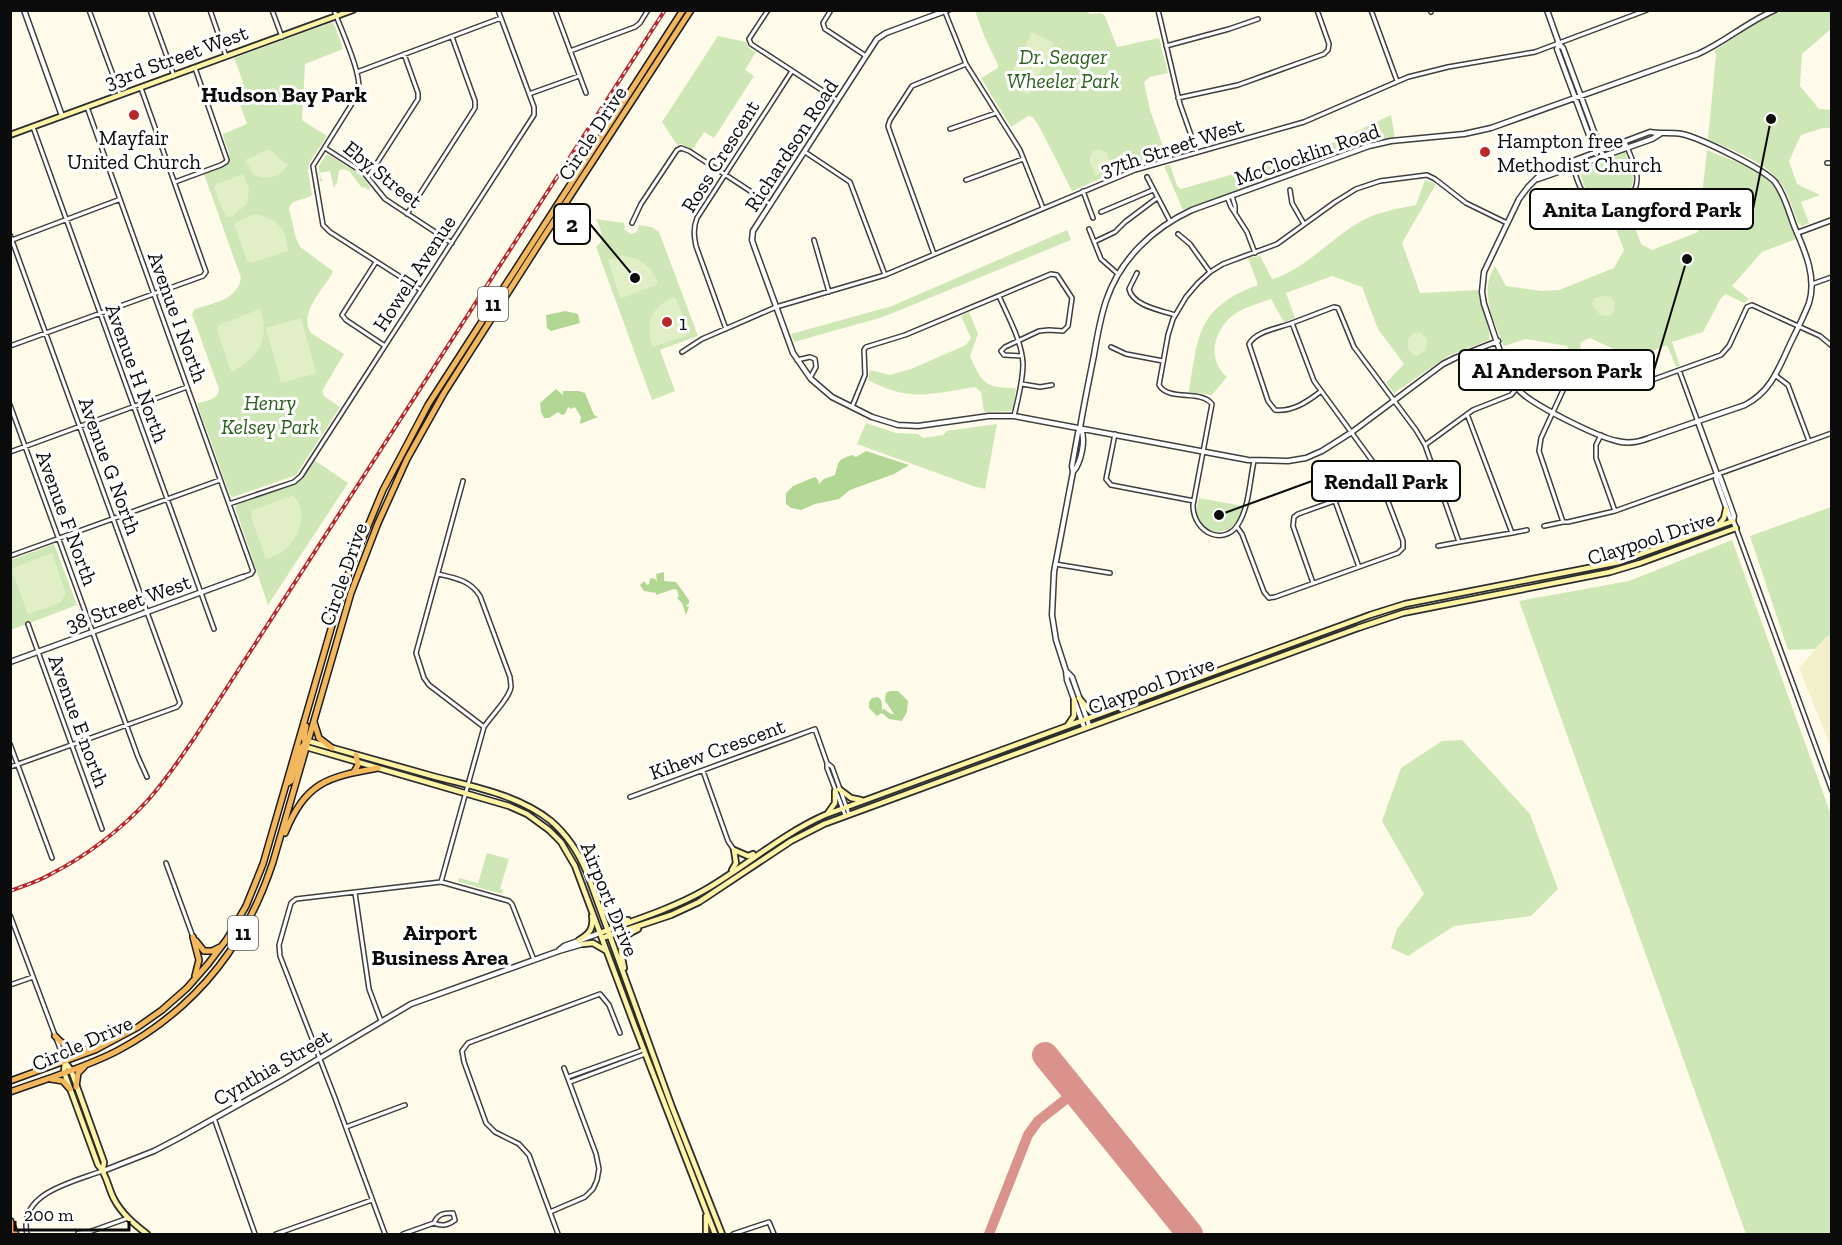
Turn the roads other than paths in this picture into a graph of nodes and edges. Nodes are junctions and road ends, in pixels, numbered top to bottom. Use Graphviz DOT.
graph roads {
  1 [pos="24,10"];
  2 [pos="89,10"];
  3 [pos="150,10"];
  4 [pos="210,10"];
  5 [pos="272,10"];
  6 [pos="353,10"];
  7 [pos="498,10"];
  8 [pos="555,10"];
  9 [pos="648,10"];
  10 [pos="683,10"];
  11 [pos="691,10"];
  12 [pos="768,10"];
  13 [pos="831,10"];
  14 [pos="1158,10"];
  15 [pos="1317,10"];
  16 [pos="1371,10"];
  17 [pos="1547,10"];
  18 [pos="1647,10"];
  19 [pos="1775,10"];
  20 [pos="947,11"];
  21 [pos="335,13"];
  22 [pos="501,18"];
  23 [pos="1258,19"];
  24 [pos="282,37"];
  25 [pos="452,37"];
  26 [pos="1559,44"];
  27 [pos="1166,45"];
  28 [pos="570,51"];
  29 [pos="404,54"];
  30 [pos="226,56"];
  31 [pos="866,56"];
  32 [pos="966,64"];
  33 [pos="195,68"];
  34 [pos="792,71"];
  35 [pos="357,72"];
  36 [pos="174,75"];
  37 [pos="579,76"];
  38 [pos="1397,81"];
  39 [pos="141,88"];
  40 [pos="586,93"];
  41 [pos="529,94"];
  42 [pos="120,96"];
  43 [pos="1581,96"];
  44 [pos="1575,98"];
  45 [pos="1179,99"];
  46 [pos="837,100"];
  47 [pos="87,107"];
  48 [pos="996,113"];
  49 [pos="62,116"];
  50 [pos="33,127"];
  51 [pos="950,129"];
  52 [pos="1660,134"];
  53 [pos="10,135"];
  54 [pos="1625,141"];
  55 [pos="1627,147"];
  56 [pos="325,148"];
  57 [pos="804,152"];
  58 [pos="1197,152"];
  59 [pos="1602,153"];
  60 [pos="1596,155"];
  61 [pos="1023,159"];
  62 [pos="1572,164"];
  63 [pos="725,174"];
  64 [pos="368,177"];
  65 [pos="1147,177"];
  66 [pos="966,180"];
  67 [pos="175,182"];
  68 [pos="1153,190"];
  69 [pos="1290,190"];
  70 [pos="1083,191"];
  71 [pos="1229,196"];
  72 [pos="1157,198"];
  73 [pos="119,200"];
  74 [pos="770,204"];
  75 [pos="1043,208"];
  76 [pos="1101,212"];
  77 [pos="407,214"];
  78 [pos="1093,218"];
  79 [pos="66,220"];
  80 [pos="1832,220"];
  81 [pos="1170,221"];
  82 [pos="632,223"];
  83 [pos="1507,223"];
  84 [pos="1304,224"];
  85 [pos="1089,229"];
  86 [pos="1797,232"];
  87 [pos="1178,234"];
  88 [pos="11,239"];
  89 [pos="814,240"];
  90 [pos="1094,242"];
  91 [pos="452,243"];
  92 [pos="1255,253"];
  93 [pos="934,254"];
  94 [pos="376,262"];
  95 [pos="1210,272"];
  96 [pos="1137,273"];
  97 [pos="1118,274"];
  98 [pos="885,275"];
  99 [pos="1832,277"];
  100 [pos="1812,284"];
  101 [pos="421,290"];
  102 [pos="829,292"];
  103 [pos="154,294"];
  104 [pos="999,296"];
  105 [pos="776,307"];
  106 [pos="99,313"];
  107 [pos="1175,315"];
  108 [pos="1292,323"];
  109 [pos="1799,326"];
  110 [pos="726,329"];
  111 [pos="46,333"];
  112 [pos="1018,340"];
  113 [pos="1498,341"];
  114 [pos="10,345"];
  115 [pos="385,346"];
  116 [pos="1832,346"];
  117 [pos="1111,347"];
  118 [pos="681,352"];
  119 [pos="1022,356"];
  120 [pos="797,360"];
  121 [pos="1163,361"];
  122 [pos="1679,370"];
  123 [pos="1775,375"];
  124 [pos="810,378"];
  125 [pos="1021,384"];
  126 [pos="1053,385"];
  127 [pos="187,387"];
  128 [pos="1517,388"];
  129 [pos="1321,392"];
  130 [pos="1394,400"];
  131 [pos="10,405"];
  132 [pos="134,406"];
  133 [pos="852,407"];
  134 [pos="1553,413"];
  135 [pos="1467,414"];
  136 [pos="1014,416"];
  137 [pos="1698,422"];
  138 [pos="80,426"];
  139 [pos="1080,428"];
  140 [pos="1352,432"];
  141 [pos="1832,433"];
  142 [pos="1115,434"];
  143 [pos="1601,435"];
  144 [pos="1809,441"];
  145 [pos="1425,445"];
  146 [pos="25,446"];
  147 [pos="1204,450"];
  148 [pos="10,452"];
  149 [pos="1254,461"];
  150 [pos="1717,474"];
  151 [pos="221,479"];
  152 [pos="463,481"];
  153 [pos="1382,484"];
  154 [pos="168,499"];
  155 [pos="1194,501"];
  156 [pos="1335,501"];
  157 [pos="229,504"];
  158 [pos="1726,508"];
  159 [pos="1615,511"];
  160 [pos="113,519"];
  161 [pos="1733,521"];
  162 [pos="1563,522"];
  163 [pos="1544,525"];
  164 [pos="1237,527"];
  165 [pos="1716,528"];
  166 [pos="1736,528"];
  167 [pos="1527,530"];
  168 [pos="1512,533"];
  169 [pos="59,538"];
  170 [pos="1459,543"];
  171 [pos="1438,546"];
  172 [pos="10,556"];
  173 [pos="1055,564"];
  174 [pos="1359,567"];
  175 [pos="253,571"];
  176 [pos="1110,573"];
  177 [pos="438,574"];
  178 [pos="243,577"];
  179 [pos="1313,583"];
  180 [pos="201,593"];
  181 [pos="147,612"];
  182 [pos="28,624"];
  183 [pos="214,629"];
  184 [pos="92,632"];
  185 [pos="38,651"];
  186 [pos="10,662"];
  187 [pos="1077,699"];
  188 [pos="308,706"];
  189 [pos="1114,709"];
  190 [pos="315,715"];
  191 [pos="1084,720"];
  192 [pos="126,725"];
  193 [pos="1086,726"];
  194 [pos="484,727"];
  195 [pos="1065,727"];
  196 [pos="10,744"];
  197 [pos="306,744"];
  198 [pos="72,745"];
  199 [pos="332,748"];
  200 [pos="356,755"];
  201 [pos="357,762"];
  202 [pos="18,764"];
  203 [pos="10,767"];
  204 [pos="378,768"];
  205 [pos="703,771"];
  206 [pos="352,773"];
  207 [pos="147,777"];
  208 [pos="286,784"];
  209 [pos="467,785"];
  210 [pos="837,790"];
  211 [pos="1832,791"];
  212 [pos="465,793"];
  213 [pos="630,797"];
  214 [pos="864,800"];
  215 [pos="844,808"];
  216 [pos="825,815"];
  217 [pos="847,815"];
  218 [pos="102,829"];
  219 [pos="734,850"];
  220 [pos="761,852"];
  221 [pos="52,858"];
  222 [pos="273,862"];
  223 [pos="166,863"];
  224 [pos="729,874"];
  225 [pos="441,882"];
  226 [pos="355,893"];
  227 [pos="598,902"];
  228 [pos="590,905"];
  229 [pos="10,915"];
  230 [pos="643,917"];
  231 [pos="650,922"];
  232 [pos="609,933"];
  233 [pos="601,935"];
  234 [pos="193,937"];
  235 [pos="581,942"];
  236 [pos="222,947"];
  237 [pos="607,951"];
  238 [pos="534,960"];
  239 [pos="33,977"];
  240 [pos="193,981"];
  241 [pos="626,983"];
  242 [pos="10,985"];
  243 [pos="381,1021"];
  244 [pos="620,1033"];
  245 [pos="56,1036"];
  246 [pos="95,1050"];
  247 [pos="644,1052"];
  248 [pos="319,1058"];
  249 [pos="65,1062"];
  250 [pos="87,1064"];
  251 [pos="564,1068"];
  252 [pos="68,1071"];
  253 [pos="568,1077"];
  254 [pos="44,1080"];
  255 [pos="10,1081"];
  256 [pos="570,1082"];
  257 [pos="74,1088"];
  258 [pos="10,1092"];
  259 [pos="405,1105"];
  260 [pos="214,1118"];
  261 [pos="346,1127"];
  262 [pos="103,1170"];
  263 [pos="372,1200"];
  264 [pos="706,1210"];
  265 [pos="550,1212"];
  266 [pos="128,1218"];
  267 [pos="10,1221"];
  268 [pos="434,1223"];
  269 [pos="78,1233"];
  270 [pos="15,1234"];
  271 [pos="27,1234"];
  272 [pos="147,1234"];
  273 [pos="255,1234"];
  274 [pos="276,1234"];
  275 [pos="385,1234"];
  276 [pos="403,1234"];
  277 [pos="558,1234"];
  278 [pos="706,1234"];
  279 [pos="715,1234"];
  280 [pos="722,1234"];
  281 [pos="733,1234"];
  282 [pos="774,1234"];
  1 -- 49 [label="street"];
  2 -- 42 [label="street"];
  3 -- 36 [label="street"];
  4 -- 30 [label="street"];
  5 -- 24 [label="street"];
  6 -- 21 [label="main road, 33rd Street West"];
  7 -- 22 [label="street, Howell Avenue"];
  8 -- 28 [label="street"];
  9 -- 28 [label="street"];
  10 -- 188 [label="highway, Circle Drive / 11"];
  11 -- 190 [label="highway, Circle Drive / 11"];
  12 -- 34 [label="street"];
  13 -- 31 [label="street"];
  14 -- 27 [label="street"];
  15 -- 45 [label="street"];
  16 -- 38 [label="street"];
  17 -- 26 [label="street"];
  18 -- 26 [label="street, 37th Street West"];
  19 -- 43 [label="street, McClocklin Road"];
  20 -- 31 [label="street, Richardson Road"];
  20 -- 32 [label="street"];
  21 -- 24 [label="main road, 33rd Street West"];
  21 -- 35 [label="street"];
  22 -- 25 [label="street"];
  22 -- 41 [label="street, Howell Avenue"];
  23 -- 27 [label="street"];
  24 -- 30 [label="main road, 33rd Street West"];
  25 -- 29 [label="street"];
  25 -- 77 [label="street"];
  26 -- 38 [label="street, 37th Street West"];
  26 -- 43 [label="street"];
  26 -- 44 [label="street"];
  27 -- 45 [label="street"];
  28 -- 37 [label="street"];
  29 -- 35 [label="street"];
  29 -- 64 [label="street"];
  30 -- 33 [label="main road, 33rd Street West"];
  31 -- 46 [label="street, Richardson Road"];
  32 -- 48 [label="street"];
  32 -- 93 [label="street"];
  33 -- 36 [label="main road, 33rd Street West"];
  33 -- 67 [label="street"];
  34 -- 46 [label="street"];
  34 -- 63 [label="street, Ross Crescent"];
  35 -- 56 [label="street"];
  36 -- 39 [label="main road, 33rd Street West"];
  37 -- 40 [label="street"];
  37 -- 41 [label="street"];
  38 -- 58 [label="street, 37th Street West"];
  39 -- 42 [label="main road, 33rd Street West"];
  39 -- 67 [label="street"];
  41 -- 91 [label="street, Howell Avenue"];
  42 -- 47 [label="main road, 33rd Street West"];
  43 -- 44 [label="street, McClocklin Road"];
  43 -- 59 [label="street"];
  44 -- 60 [label="street"];
  44 -- 71 [label="street, McClocklin Road"];
  45 -- 58 [label="street"];
  46 -- 57 [label="street, Richardson Road"];
  47 -- 49 [label="main road, 33rd Street West"];
  47 -- 73 [label="street, Avenue I North"];
  48 -- 51 [label="street"];
  48 -- 61 [label="street"];
  49 -- 50 [label="main road, 33rd Street West"];
  50 -- 53 [label="main road, 33rd Street West"];
  50 -- 79 [label="street, Avenue H North"];
  52 -- 54 [label="street"];
  52 -- 55 [label="street"];
  52 -- 86 [label="street"];
  54 -- 55 [label="street"];
  54 -- 59 [label="street"];
  55 -- 59 [label="street"];
  55 -- 62 [label="street"];
  56 -- 64 [label="street, Eby Street"];
  56 -- 94 [label="street"];
  57 -- 74 [label="street, Richardson Road"];
  57 -- 98 [label="street"];
  58 -- 70 [label="street, 37th Street West"];
  59 -- 60 [label="street"];
  60 -- 62 [label="street"];
  61 -- 66 [label="street"];
  61 -- 75 [label="street"];
  62 -- 83 [label="street"];
  63 -- 74 [label="street"];
  63 -- 82 [label="street"];
  63 -- 110 [label="street, Ross Crescent"];
  64 -- 77 [label="street, Eby Street"];
  65 -- 68 [label="street"];
  67 -- 103 [label="street"];
  68 -- 72 [label="street"];
  68 -- 76 [label="street"];
  69 -- 84 [label="street"];
  70 -- 75 [label="street, 37th Street West"];
  70 -- 78 [label="street"];
  71 -- 81 [label="street, McClocklin Road"];
  71 -- 92 [label="street"];
  72 -- 81 [label="street"];
  72 -- 90 [label="street"];
  73 -- 79 [label="street"];
  73 -- 103 [label="street, Avenue I North"];
  74 -- 105 [label="street, Richardson Road"];
  75 -- 93 [label="street, 37th Street West"];
  77 -- 91 [label="street, Eby Street"];
  79 -- 88 [label="street"];
  79 -- 106 [label="street, Avenue H North"];
  80 -- 86 [label="street"];
  81 -- 97 [label="street, McClocklin Road"];
  83 -- 84 [label="street"];
  83 -- 113 [label="street"];
  84 -- 92 [label="street"];
  85 -- 90 [label="street"];
  86 -- 100 [label="street"];
  87 -- 95 [label="street"];
  88 -- 111 [label="street, Avenue G North"];
  89 -- 102 [label="street"];
  90 -- 97 [label="street"];
  91 -- 101 [label="street, Howell Avenue"];
  92 -- 95 [label="street"];
  93 -- 98 [label="street, 37th Street West"];
  94 -- 101 [label="street"];
  94 -- 115 [label="street"];
  95 -- 107 [label="street"];
  96 -- 107 [label="street"];
  97 -- 139 [label="street, McClocklin Road"];
  98 -- 102 [label="street, 37th Street West"];
  99 -- 100 [label="street"];
  100 -- 109 [label="street"];
  101 -- 115 [label="street, Howell Avenue"];
  102 -- 105 [label="street, 37th Street West"];
  103 -- 106 [label="street"];
  103 -- 127 [label="street, Avenue I North"];
  104 -- 112 [label="street"];
  104 -- 112 [label="street"];
  104 -- 133 [label="street"];
  105 -- 110 [label="street, 37th Street West"];
  105 -- 120 [label="street, Richardson Road"];
  106 -- 111 [label="street"];
  106 -- 132 [label="street, Avenue H North"];
  107 -- 121 [label="street"];
  108 -- 129 [label="street"];
  108 -- 129 [label="street"];
  108 -- 130 [label="street"];
  109 -- 116 [label="street"];
  109 -- 122 [label="street"];
  109 -- 123 [label="street"];
  110 -- 118 [label="street, 37th Street West"];
  111 -- 114 [label="street"];
  111 -- 138 [label="street, Avenue G North"];
  112 -- 119 [label="street"];
  112 -- 119 [label="street"];
  113 -- 128 [label="street"];
  113 -- 130 [label="street, Richardson Road"];
  115 -- 157 [label="street, Howell Avenue"];
  117 -- 121 [label="street"];
  119 -- 125 [label="street"];
  120 -- 124 [label="street, Richardson Road"];
  120 -- 124 [label="street"];
  121 -- 147 [label="street"];
  122 -- 134 [label="street"];
  122 -- 137 [label="street"];
  123 -- 137 [label="street"];
  123 -- 144 [label="street"];
  124 -- 133 [label="street, Richardson Road"];
  125 -- 126 [label="street"];
  125 -- 136 [label="street"];
  127 -- 132 [label="street"];
  127 -- 151 [label="street, Avenue I North"];
  128 -- 134 [label="street"];
  128 -- 135 [label="street"];
  129 -- 140 [label="street"];
  130 -- 140 [label="street, Richardson Road"];
  130 -- 145 [label="street"];
  131 -- 146 [label="street, Avenue F North"];
  132 -- 138 [label="street"];
  132 -- 154 [label="street, Avenue H North"];
  133 -- 136 [label="street, Richardson Road"];
  134 -- 143 [label="street"];
  134 -- 162 [label="street"];
  135 -- 145 [label="street"];
  135 -- 168 [label="street"];
  136 -- 139 [label="street, Richardson Road"];
  137 -- 143 [label="street"];
  137 -- 150 [label="street"];
  138 -- 146 [label="street"];
  138 -- 160 [label="street, Avenue G North"];
  139 -- 142 [label="street, Richardson Road"];
  139 -- 173 [label="street, McClocklin Road"];
  140 -- 149 [label="street, Richardson Road"];
  140 -- 153 [label="street"];
  141 -- 144 [label="street"];
  142 -- 147 [label="street, Richardson Road"];
  142 -- 155 [label="street"];
  143 -- 159 [label="street"];
  144 -- 150 [label="street"];
  145 -- 170 [label="street"];
  146 -- 148 [label="street"];
  146 -- 169 [label="street, Avenue F North"];
  147 -- 149 [label="street, Richardson Road"];
  147 -- 155 [label="street"];
  149 -- 164 [label="street"];
  150 -- 158 [label="street"];
  150 -- 159 [label="street"];
  150 -- 161 [label="street"];
  151 -- 154 [label="street"];
  151 -- 157 [label="street, Avenue I North"];
  152 -- 177 [label="street"];
  153 -- 156 [label="street"];
  153 -- 174 [label="street"];
  154 -- 160 [label="street"];
  154 -- 180 [label="street, Avenue H North"];
  155 -- 164 [label="street"];
  156 -- 174 [label="street"];
  156 -- 179 [label="street"];
  157 -- 175 [label="street, Avenue I North"];
  158 -- 161 [label="street"];
  158 -- 165 [label="main road"];
  159 -- 162 [label="street"];
  160 -- 169 [label="street"];
  160 -- 181 [label="street, Avenue G North"];
  161 -- 165 [label="main road, Claypool Drive"];
  161 -- 166 [label="street"];
  162 -- 163 [label="street"];
  164 -- 179 [label="street"];
  165 -- 189 [label="main road, Claypool Drive"];
  166 -- 193 [label="main road, Claypool Drive"];
  166 -- 211 [label="street"];
  167 -- 168 [label="street"];
  168 -- 170 [label="street"];
  169 -- 172 [label="street"];
  169 -- 184 [label="street, Avenue F North"];
  170 -- 171 [label="street"];
  173 -- 176 [label="street"];
  173 -- 187 [label="street, McClocklin Road"];
  174 -- 179 [label="street"];
  175 -- 178 [label="street, 38 Street West"];
  177 -- 194 [label="street"];
  177 -- 194 [label="street"];
  178 -- 180 [label="street, 38 Street West"];
  180 -- 181 [label="street, 38 Street West"];
  180 -- 183 [label="street, Avenue H North"];
  181 -- 184 [label="street, 38 Street West"];
  181 -- 192 [label="street, Avenue G North"];
  182 -- 185 [label="street, Avenue E north"];
  184 -- 185 [label="street, 38 Street West"];
  184 -- 192 [label="street, Avenue F North"];
  185 -- 186 [label="street, 38 Street West"];
  185 -- 198 [label="street, Avenue E north"];
  187 -- 189 [label="main road"];
  187 -- 191 [label="street, McClocklin Road"];
  187 -- 195 [label="main road"];
  188 -- 197 [label="highway"];
  188 -- 208 [label="highway, Circle Drive / 11"];
  189 -- 191 [label="main road, Claypool Drive"];
  190 -- 197 [label="highway, Circle Drive / 11"];
  190 -- 199 [label="highway"];
  191 -- 193 [label="street, McClocklin Road"];
  191 -- 195 [label="main road, Claypool Drive"];
  192 -- 198 [label="street"];
  192 -- 207 [label="street, Avenue F North"];
  193 -- 217 [label="main road, Claypool Drive"];
  194 -- 209 [label="street"];
  195 -- 214 [label="main road, Claypool Drive"];
  196 -- 202 [label="street"];
  197 -- 199 [label="main road, Airport Drive"];
  197 -- 201 [label="main road, Airport Drive"];
  197 -- 208 [label="highway"];
  197 -- 222 [label="highway, Circle Drive / 11"];
  198 -- 202 [label="street"];
  198 -- 218 [label="street, Avenue E north"];
  199 -- 200 [label="main road, Airport Drive"];
  200 -- 201 [label="highway"];
  200 -- 209 [label="main road, Airport Drive"];
  201 -- 204 [label="main road, Airport Drive"];
  201 -- 206 [label="highway"];
  202 -- 203 [label="street"];
  202 -- 221 [label="street"];
  204 -- 206 [label="highway"];
  204 -- 212 [label="main road, Airport Drive"];
  205 -- 210 [label="street, Kihew Crescent"];
  205 -- 213 [label="street, Kihew Crescent"];
  205 -- 219 [label="street"];
  206 -- 222 [label="highway"];
  208 -- 236 [label="highway, Circle Drive / 11"];
  209 -- 212 [label="street"];
  209 -- 227 [label="main road, Airport Drive"];
  210 -- 214 [label="main road"];
  210 -- 215 [label="street"];
  210 -- 216 [label="main road"];
  212 -- 225 [label="street"];
  212 -- 228 [label="main road, Airport Drive"];
  214 -- 215 [label="main road, Claypool Drive"];
  215 -- 216 [label="main road, Claypool Drive"];
  215 -- 217 [label="street"];
  216 -- 220 [label="main road, Claypool Drive"];
  217 -- 231 [label="main road, Claypool Drive"];
  219 -- 220 [label="main road"];
  219 -- 224 [label="main road"];
  220 -- 224 [label="main road, Claypool Drive"];
  222 -- 250 [label="highway, Circle Drive / 11"];
  223 -- 234 [label="street"];
  224 -- 230 [label="main road, Claypool Drive"];
  225 -- 226 [label="street"];
  225 -- 238 [label="street"];
  226 -- 243 [label="street"];
  226 -- 248 [label="street"];
  227 -- 230 [label="main road"];
  227 -- 232 [label="main road, Airport Drive"];
  228 -- 233 [label="main road, Airport Drive"];
  228 -- 235 [label="main road"];
  229 -- 239 [label="street"];
  230 -- 232 [label="main road, Claypool Drive"];
  231 -- 232 [label="main road, Claypool Drive"];
  231 -- 241 [label="main road"];
  232 -- 233 [label="main road, Claypool Drive"];
  232 -- 241 [label="main road, Airport Drive"];
  233 -- 235 [label="street, Cynthia Street"];
  233 -- 237 [label="main road, Airport Drive"];
  234 -- 236 [label="highway"];
  234 -- 240 [label="highway"];
  235 -- 237 [label="main road"];
  235 -- 238 [label="street, Cynthia Street"];
  236 -- 240 [label="highway, Circle Drive / 11"];
  237 -- 247 [label="main road, Airport Drive"];
  238 -- 243 [label="street, Cynthia Street"];
  239 -- 242 [label="street"];
  239 -- 245 [label="street"];
  240 -- 246 [label="highway, Circle Drive / 11"];
  241 -- 280 [label="main road, Airport Drive"];
  243 -- 248 [label="street, Cynthia Street"];
  244 -- 265 [label="street"];
  245 -- 246 [label="highway"];
  245 -- 249 [label="street"];
  246 -- 249 [label="highway, Circle Drive / 11"];
  247 -- 253 [label="street"];
  247 -- 256 [label="street"];
  247 -- 264 [label="main road, Airport Drive"];
  248 -- 260 [label="street, Cynthia Street"];
  248 -- 261 [label="street"];
  249 -- 252 [label="main road"];
  249 -- 255 [label="highway, Circle Drive / 11"];
  250 -- 252 [label="highway, Circle Drive / 11"];
  250 -- 257 [label="highway"];
  251 -- 253 [label="street"];
  252 -- 254 [label="highway, Circle Drive / 11"];
  252 -- 257 [label="main road"];
  253 -- 256 [label="street"];
  254 -- 257 [label="highway"];
  254 -- 258 [label="highway, Circle Drive / 11"];
  256 -- 265 [label="street"];
  257 -- 262 [label="main road"];
  259 -- 261 [label="street"];
  260 -- 262 [label="street, Cynthia Street"];
  260 -- 273 [label="street"];
  261 -- 263 [label="street"];
  262 -- 266 [label="main road"];
  262 -- 271 [label="street, Cynthia Street"];
  263 -- 274 [label="street"];
  263 -- 275 [label="street"];
  264 -- 278 [label="main road"];
  264 -- 279 [label="main road, Airport Drive"];
  265 -- 277 [label="street"];
  266 -- 269 [label="street"];
  266 -- 272 [label="main road"];
  267 -- 270 [label="highway"];
  268 -- 268 [label="street"];
  268 -- 276 [label="street"];
  281 -- 282 [label="street"];
}
